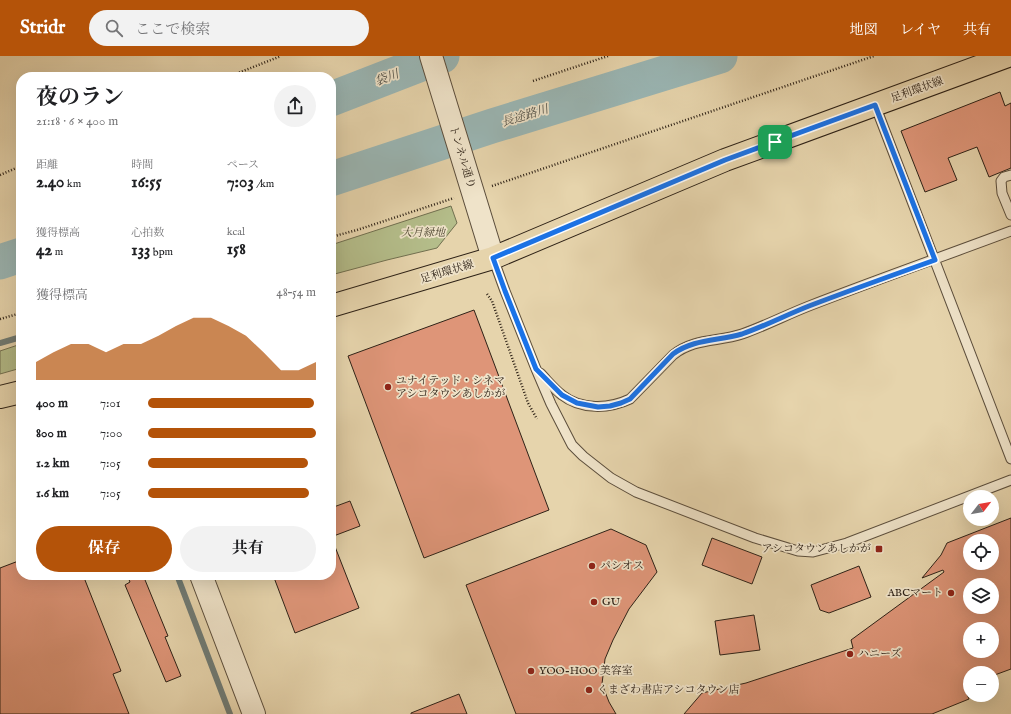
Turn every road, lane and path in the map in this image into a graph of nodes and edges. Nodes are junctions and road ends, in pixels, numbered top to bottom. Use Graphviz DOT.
graph roads {
  1 [pos="281,56"];
  2 [pos="432,56"];
  3 [pos="608,56"];
  4 [pos="874,56"];
  5 [pos="1008,56"];
  6 [pos="241,72"];
  7 [pos="533,81"];
  8 [pos="875,105"];
  9 [pos="16,168"];
  10 [pos="1011,174"];
  11 [pos="0,175"];
  12 [pos="472,190"];
  13 [pos="1011,215"];
  14 [pos="1011,231"];
  15 [pos="336,235"];
  16 [pos="493,258"];
  17 [pos="935,260"];
  18 [pos="487,294"];
  19 [pos="336,305"];
  20 [pos="16,314"];
  21 [pos="0,319"];
  22 [pos="536,369"];
  23 [pos="16,393"];
  24 [pos="0,397"];
  25 [pos="537,419"];
  26 [pos="1011,459"];
  27 [pos="1011,480"];
  28 [pos="203,580"];
  29 [pos="254,714"];
  1 -- 6 [label="path"];
  2 -- 12 [label="street, トンネル通り"];
  3 -- 7 [label="path"];
  4 -- 12 [label="path"];
  5 -- 8 [label="main road, 足利環状線"];
  8 -- 16 [label="main road, 足利環状線"];
  8 -- 17 [label="lane"];
  9 -- 11 [label="path"];
  10 -- 13 [label="lane"];
  12 -- 15 [label="path"];
  12 -- 16 [label="street, トンネル通り"];
  14 -- 17 [label="lane"];
  16 -- 19 [label="main road, 足利環状線"];
  16 -- 22 [label="lane"];
  17 -- 22 [label="lane"];
  17 -- 26 [label="lane"];
  18 -- 25 [label="path"];
  20 -- 21 [label="path"];
  22 -- 27 [label="lane"];
  23 -- 24 [label="main road"];
  28 -- 29 [label="street"];
}
